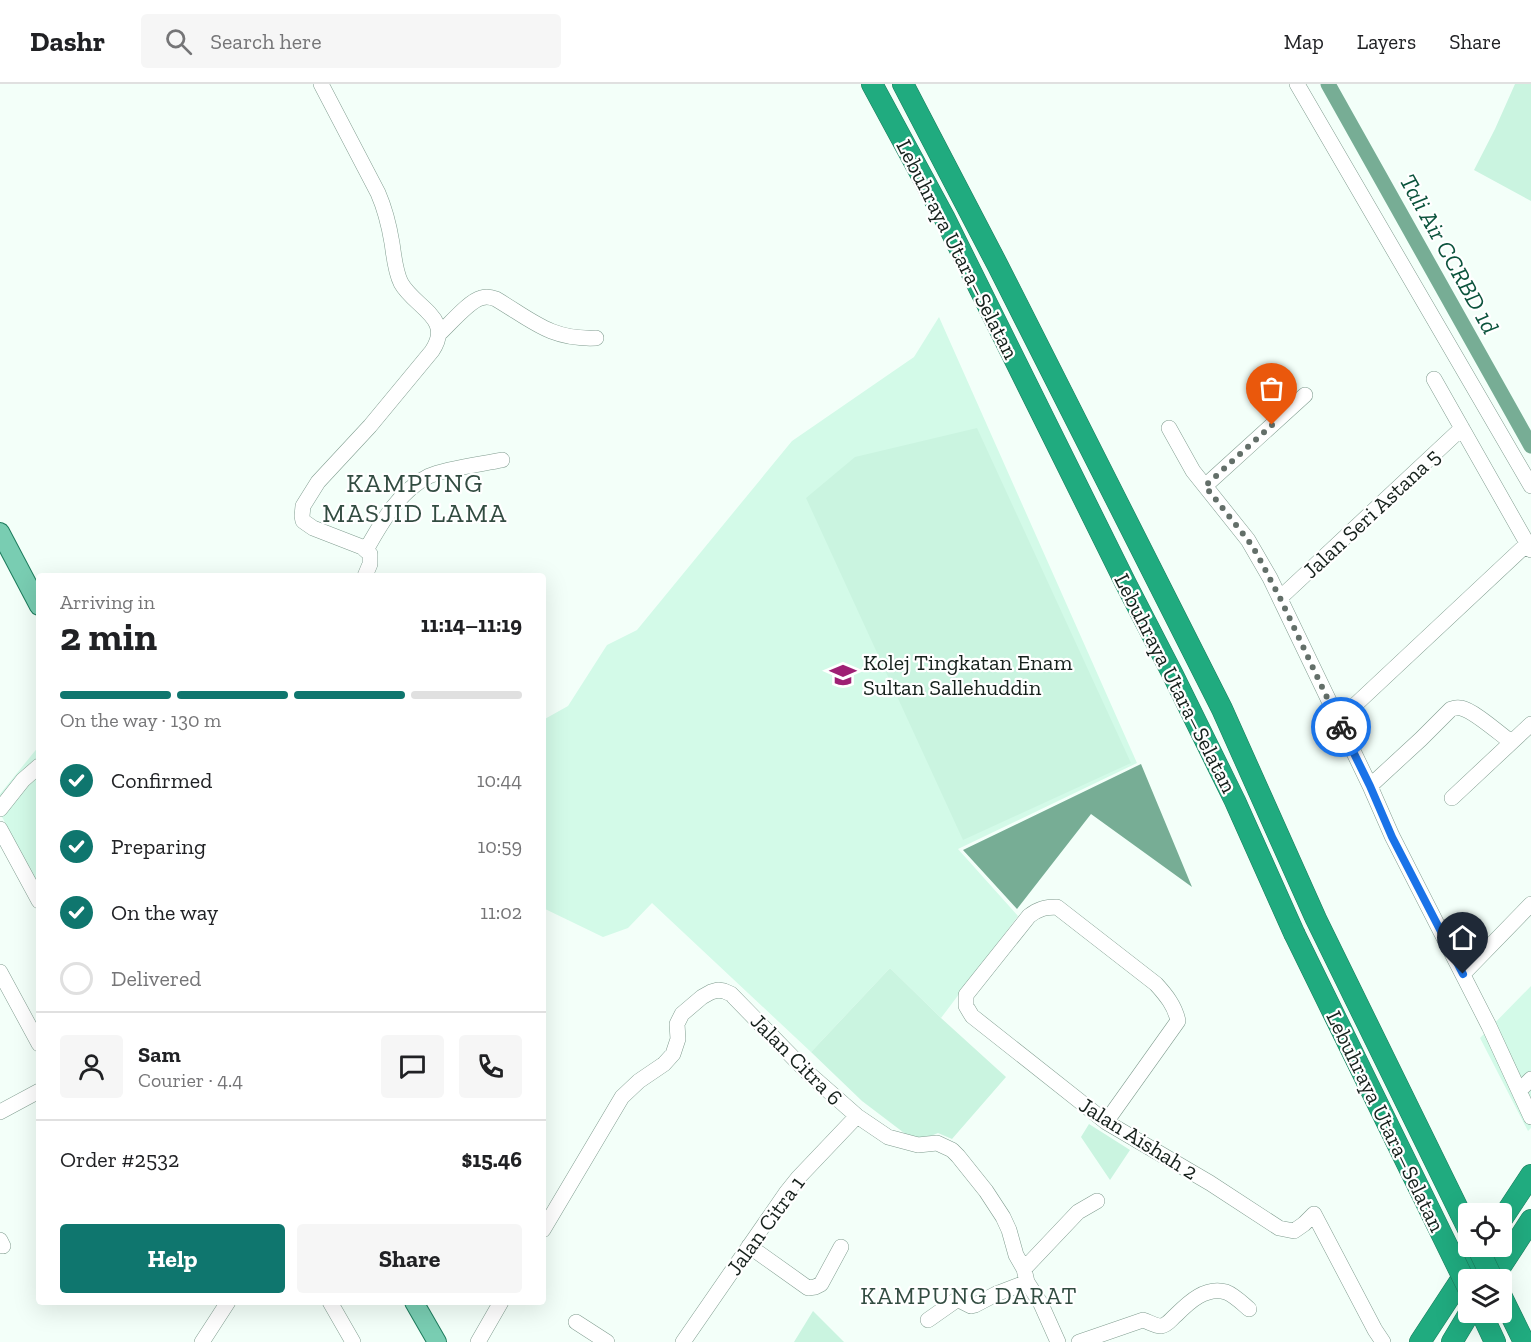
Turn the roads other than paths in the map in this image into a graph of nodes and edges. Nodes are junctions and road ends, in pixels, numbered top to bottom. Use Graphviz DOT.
graph roads {
  1 [pos="321,84"];
  2 [pos="872,84"];
  3 [pos="903,84"];
  4 [pos="1297,84"];
  5 [pos="439,334"];
  6 [pos="596,338"];
  7 [pos="1434,379"];
  8 [pos="1305,395"];
  9 [pos="1169,428"];
  10 [pos="1462,428"];
  11 [pos="502,460"];
  12 [pos="1205,486"];
  13 [pos="1531,486"];
  14 [pos="0,532"];
  15 [pos="1529,547"];
  16 [pos="366,550"];
  17 [pos="366,573"];
  18 [pos="1280,598"];
  19 [pos="36,600"];
  20 [pos="1338,721"];
  21 [pos="1531,724"];
  22 [pos="1511,742"];
  23 [pos="36,769"];
  24 [pos="1370,786"];
  25 [pos="1452,798"];
  26 [pos="0,809"];
  27 [pos="0,829"];
  28 [pos="36,895"];
  29 [pos="1531,904"];
  30 [pos="0,972"];
  31 [pos="1463,974"];
  32 [pos="36,1038"];
  33 [pos="1531,1079"];
  34 [pos="1519,1091"];
  35 [pos="36,1093"];
  36 [pos="0,1112"];
  37 [pos="857,1116"];
  38 [pos="1531,1117"];
  39 [pos="1106,1122"];
  40 [pos="1531,1175"];
  41 [pos="1097,1201"];
  42 [pos="1512,1204"];
  43 [pos="1458,1209"];
  44 [pos="1531,1220"];
  45 [pos="546,1225"];
  46 [pos="749,1246"];
  47 [pos="841,1247"];
  48 [pos="1476,1257"];
  49 [pos="1459,1269"];
  50 [pos="1499,1269"];
  51 [pos="1025,1275"];
  52 [pos="226,1305"];
  53 [pos="332,1305"];
  54 [pos="416,1305"];
  55 [pos="499,1305"];
  56 [pos="1249,1309"];
  57 [pos="1512,1317"];
  58 [pos="928,1320"];
  59 [pos="576,1322"];
  60 [pos="1463,1323"];
  61 [pos="1486,1323"];
  62 [pos="202,1342"];
  63 [pos="353,1342"];
  64 [pos="436,1342"];
  65 [pos="478,1342"];
  66 [pos="607,1342"];
  67 [pos="683,1342"];
  68 [pos="1058,1342"];
  69 [pos="1079,1342"];
  70 [pos="1383,1342"];
  71 [pos="1420,1342"];
  72 [pos="1452,1342"];
  73 [pos="1495,1342"];
  74 [pos="1524,1342"];
  1 -- 5 [label="street"];
  2 -- 49 [label="highway, Lebuhraya Utara–Selatan, bridge"];
  3 -- 43 [label="highway, Lebuhraya Utara–Selatan"];
  4 -- 13 [label="street"];
  5 -- 6 [label="street"];
  5 -- 16 [label="street"];
  7 -- 10 [label="street"];
  8 -- 12 [label="street"];
  9 -- 12 [label="street"];
  10 -- 15 [label="street"];
  10 -- 18 [label="street, Jalan Seri Astana 5"];
  11 -- 16 [label="street"];
  12 -- 18 [label="street"];
  14 -- 19 [label="main road"];
  15 -- 20 [label="street"];
  16 -- 17 [label="street"];
  18 -- 20 [label="street"];
  20 -- 24 [label="street"];
  21 -- 22 [label="street"];
  22 -- 24 [label="street"];
  22 -- 25 [label="street"];
  23 -- 26 [label="street"];
  24 -- 31 [label="street"];
  27 -- 28 [label="street"];
  29 -- 31 [label="street"];
  30 -- 32 [label="street"];
  31 -- 34 [label="street"];
  33 -- 34 [label="street"];
  34 -- 38 [label="street"];
  35 -- 36 [label="street"];
  37 -- 45 [label="street, Jalan Citra 6"];
  37 -- 46 [label="street, Jalan Citra 1"];
  37 -- 51 [label="street, Jalan Citra 6"];
  39 -- 39 [label="street, Jalan Aishah 2"];
  39 -- 70 [label="street, Jalan Aishah 2"];
  40 -- 42 [label="highway"];
  41 -- 51 [label="street"];
  44 -- 50 [label="highway"];
  46 -- 47 [label="street"];
  46 -- 67 [label="street, Jalan Citra 1"];
  48 -- 71 [label="highway"];
  51 -- 58 [label="street"];
  51 -- 68 [label="street, Jalan Citra 6"];
  52 -- 62 [label="street"];
  53 -- 63 [label="street"];
  54 -- 64 [label="main road"];
  55 -- 65 [label="street"];
  56 -- 69 [label="street"];
  57 -- 74 [label="highway"];
  59 -- 66 [label="street"];
  60 -- 72 [label="highway"];
  61 -- 73 [label="highway"];
}
